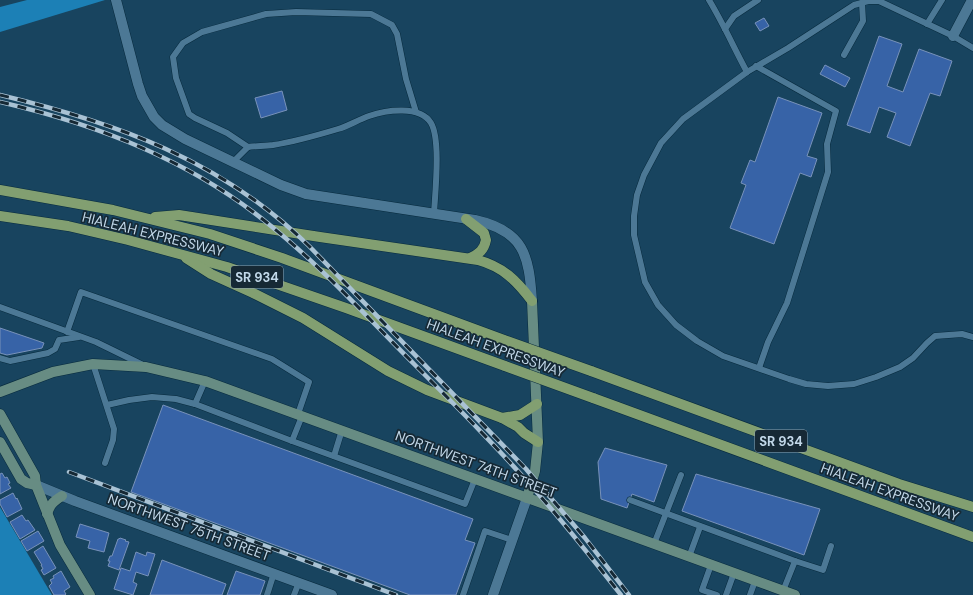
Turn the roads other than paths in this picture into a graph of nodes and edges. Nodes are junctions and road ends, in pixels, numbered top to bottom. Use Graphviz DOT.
graph roads {
  1 [pos="709,0"];
  2 [pos="758,0"];
  3 [pos="942,0"];
  4 [pos="972,0"];
  5 [pos="116,2"];
  6 [pos="862,3"];
  7 [pos="927,24"];
  8 [pos="725,29"];
  9 [pos="953,36"];
  10 [pos="973,48"];
  11 [pos="844,55"];
  12 [pos="756,66"];
  13 [pos="747,72"];
  14 [pos="416,112"];
  15 [pos="248,147"];
  16 [pos="233,162"];
  17 [pos="0,190"];
  18 [pos="434,214"];
  19 [pos="0,216"];
  20 [pos="146,218"];
  21 [pos="466,219"];
  22 [pos="178,253"];
  23 [pos="470,258"];
  24 [pos="532,301"];
  25 [pos="0,307"];
  26 [pos="67,332"];
  27 [pos="81,337"];
  28 [pos="973,337"];
  29 [pos="0,358"];
  30 [pos="93,364"];
  31 [pos="146,367"];
  32 [pos="759,368"];
  33 [pos="205,381"];
  34 [pos="0,392"];
  35 [pos="195,404"];
  36 [pos="537,404"];
  37 [pos="107,405"];
  38 [pos="0,414"];
  39 [pos="300,415"];
  40 [pos="502,418"];
  41 [pos="342,430"];
  42 [pos="292,441"];
  43 [pos="0,442"];
  44 [pos="538,442"];
  45 [pos="334,456"];
  46 [pos="105,463"];
  47 [pos="681,475"];
  48 [pos="474,479"];
  49 [pos="36,485"];
  50 [pos="62,496"];
  51 [pos="527,498"];
  52 [pos="630,500"];
  53 [pos="973,507"];
  54 [pos="47,514"];
  55 [pos="665,514"];
  56 [pos="700,527"];
  57 [pos="973,537"];
  58 [pos="512,540"];
  59 [pos="654,544"];
  60 [pos="831,546"];
  61 [pos="689,557"];
  62 [pos="795,562"];
  63 [pos="711,565"];
  64 [pos="274,573"];
  65 [pos="734,573"];
  66 [pos="755,581"];
  67 [pos="299,582"];
  68 [pos="784,591"];
  69 [pos="90,595"];
  70 [pos="266,595"];
  71 [pos="294,595"];
  72 [pos="332,595"];
  73 [pos="463,595"];
  74 [pos="493,595"];
  75 [pos="717,595"];
  76 [pos="726,595"];
  77 [pos="750,595"];
  78 [pos="795,595"];
  1 -- 8 [label="lane"];
  2 -- 8 [label="lane"];
  3 -- 7 [label="lane"];
  4 -- 9 [label="street"];
  5 -- 16 [label="street"];
  6 -- 7 [label="lane"];
  6 -- 11 [label="lane"];
  6 -- 12 [label="lane"];
  7 -- 9 [label="lane"];
  8 -- 13 [label="lane"];
  9 -- 10 [label="lane"];
  12 -- 13 [label="lane"];
  12 -- 32 [label="lane"];
  13 -- 32 [label="lane"];
  14 -- 15 [label="lane"];
  14 -- 15 [label="lane"];
  14 -- 18 [label="lane"];
  15 -- 16 [label="lane"];
  16 -- 18 [label="street"];
  17 -- 20 [label="main road, HIALEAH EXPRESSWAY / SR 934"];
  18 -- 21 [label="street"];
  19 -- 22 [label="main road, HIALEAH EXPRESSWAY / SR 934"];
  20 -- 23 [label="main road"];
  20 -- 53 [label="main road, HIALEAH EXPRESSWAY / SR 934, bridge"];
  21 -- 23 [label="main road"];
  21 -- 24 [label="street"];
  22 -- 40 [label="main road"];
  22 -- 57 [label="main road, HIALEAH EXPRESSWAY / SR 934, bridge"];
  23 -- 24 [label="main road"];
  24 -- 36 [label="main road"];
  25 -- 26 [label="lane, NORTHWEST 74TH STREET"];
  26 -- 27 [label="lane, NORTHWEST 74TH STREET"];
  26 -- 39 [label="lane"];
  27 -- 29 [label="lane"];
  27 -- 31 [label="lane, NORTHWEST 74TH STREET"];
  28 -- 32 [label="lane"];
  30 -- 31 [label="main road, NORTHWEST 74TH STREET"];
  30 -- 34 [label="main road, NORTHWEST 74TH STREET"];
  30 -- 37 [label="lane"];
  31 -- 33 [label="main road, NORTHWEST 74TH STREET"];
  33 -- 35 [label="lane"];
  33 -- 39 [label="main road, NORTHWEST 74TH STREET"];
  35 -- 37 [label="lane"];
  35 -- 42 [label="lane"];
  36 -- 40 [label="main road"];
  36 -- 44 [label="main road"];
  37 -- 46 [label="lane"];
  38 -- 49 [label="main road"];
  39 -- 41 [label="main road, NORTHWEST 74TH STREET"];
  39 -- 42 [label="lane"];
  40 -- 44 [label="main road"];
  41 -- 45 [label="lane"];
  41 -- 48 [label="main road, NORTHWEST 74TH STREET"];
  42 -- 45 [label="lane"];
  43 -- 49 [label="main road"];
  44 -- 51 [label="main road"];
  45 -- 48 [label="lane"];
  47 -- 55 [label="lane"];
  48 -- 51 [label="main road, NORTHWEST 74TH STREET"];
  49 -- 50 [label="street, NORTHWEST 75TH STREET"];
  49 -- 54 [label="main road"];
  50 -- 54 [label="main road"];
  50 -- 64 [label="street, NORTHWEST 75TH STREET"];
  51 -- 58 [label="street"];
  51 -- 59 [label="main road, NORTHWEST 74TH STREET"];
  52 -- 55 [label="lane"];
  54 -- 69 [label="main road"];
  55 -- 56 [label="lane"];
  55 -- 59 [label="lane"];
  56 -- 61 [label="lane"];
  56 -- 62 [label="lane"];
  58 -- 73 [label="lane"];
  58 -- 74 [label="street"];
  59 -- 61 [label="main road, NORTHWEST 74TH STREET"];
  60 -- 62 [label="lane"];
  61 -- 63 [label="main road, NORTHWEST 74TH STREET"];
  62 -- 68 [label="lane"];
  63 -- 65 [label="main road, NORTHWEST 74TH STREET"];
  63 -- 75 [label="lane"];
  64 -- 67 [label="street, NORTHWEST 75TH STREET"];
  64 -- 70 [label="lane"];
  65 -- 66 [label="main road, NORTHWEST 74TH STREET"];
  65 -- 76 [label="lane"];
  66 -- 68 [label="main road, NORTHWEST 74TH STREET"];
  66 -- 77 [label="lane"];
  67 -- 71 [label="lane"];
  67 -- 72 [label="street, NORTHWEST 75TH STREET"];
  68 -- 78 [label="main road, NORTHWEST 74TH STREET"];
}
